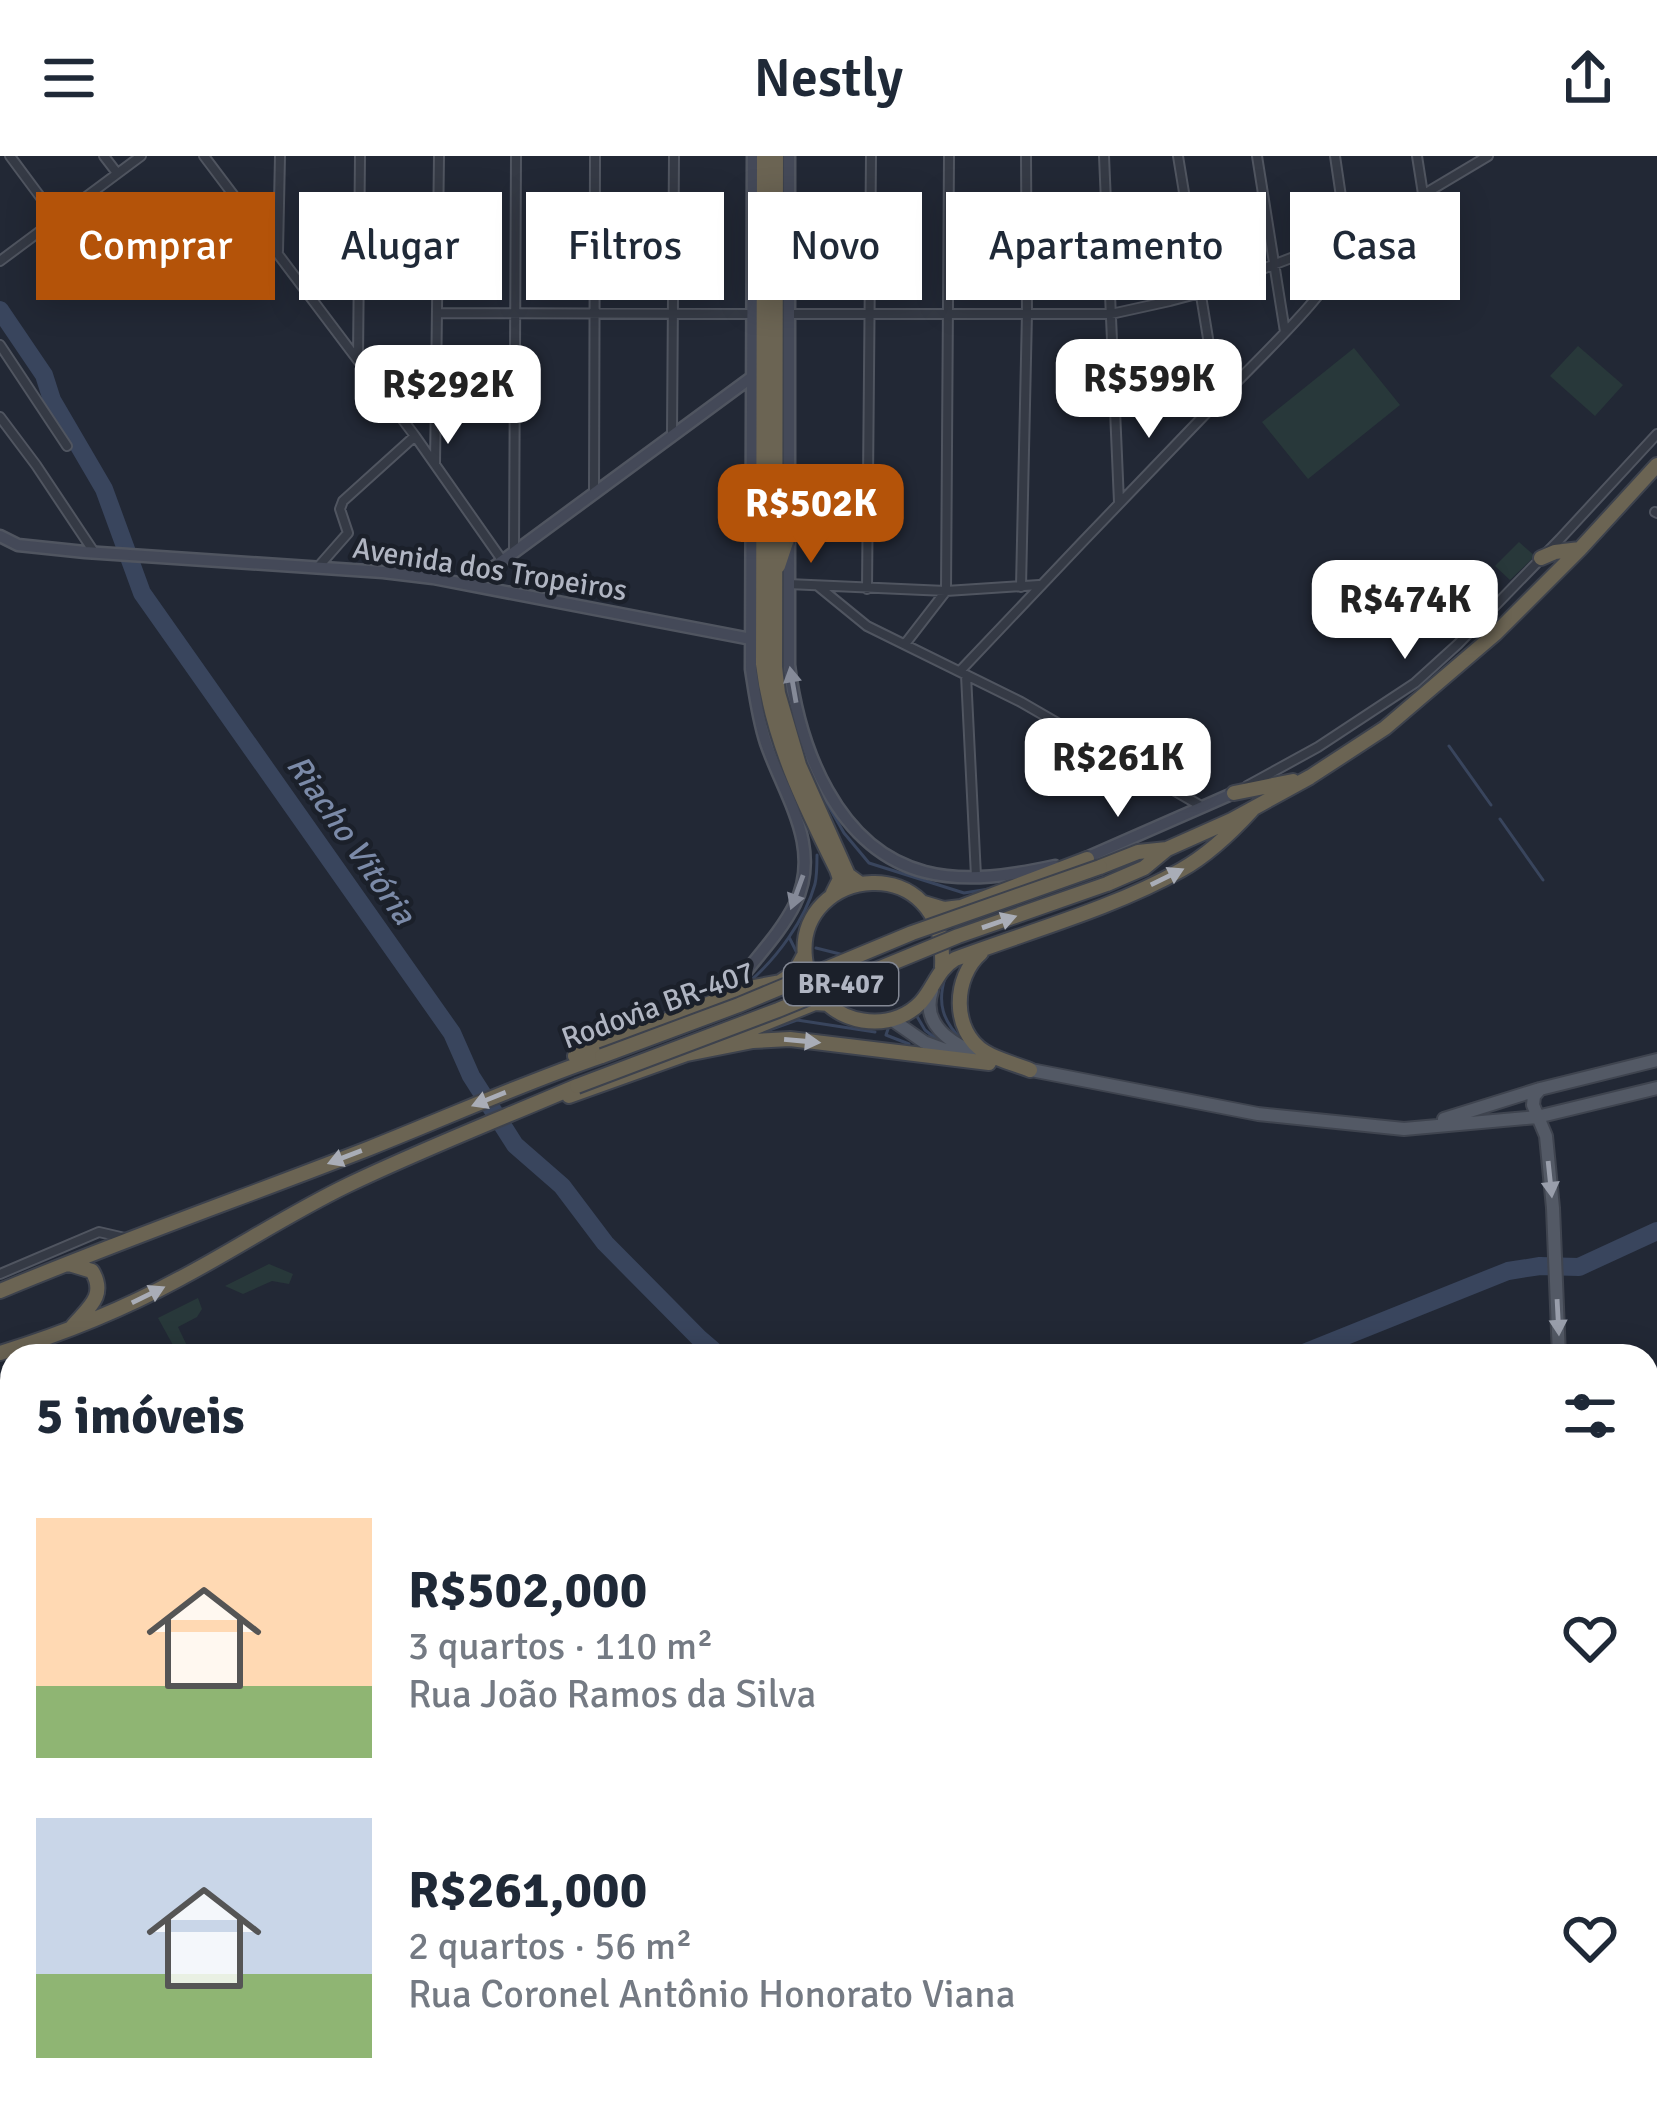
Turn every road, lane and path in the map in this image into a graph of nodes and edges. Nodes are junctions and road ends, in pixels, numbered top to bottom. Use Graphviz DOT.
graph roads {
  1 [pos="10,156"];
  2 [pos="104,156"];
  3 [pos="141,156"];
  4 [pos="204,156"];
  5 [pos="280,156"];
  6 [pos="360,156"];
  7 [pos="439,156"];
  8 [pos="516,156"];
  9 [pos="595,156"];
  10 [pos="674,156"];
  11 [pos="753,156"];
  12 [pos="764,156"];
  13 [pos="776,156"];
  14 [pos="789,156"];
  15 [pos="871,156"];
  16 [pos="949,156"];
  17 [pos="1026,156"];
  18 [pos="1104,156"];
  19 [pos="1178,156"];
  20 [pos="1257,156"];
  21 [pos="1335,156"];
  22 [pos="1417,156"];
  23 [pos="1488,156"];
  24 [pos="116,173"];
  25 [pos="37,192"];
  26 [pos="91,192"];
  27 [pos="1184,192"];
  28 [pos="1340,192"];
  29 [pos="1423,192"];
  30 [pos="1426,192"];
  31 [pos="36,233"];
  32 [pos="278,253"];
  33 [pos="1290,259"];
  34 [pos="0,261"];
  35 [pos="1273,266"];
  36 [pos="1266,269"];
  37 [pos="1168,300"];
  38 [pos="1202,300"];
  39 [pos="1315,300"];
  40 [pos="439,313"];
  41 [pos="517,313"];
  42 [pos="595,313"];
  43 [pos="1027,313"];
  44 [pos="674,314"];
  45 [pos="753,314"];
  46 [pos="788,314"];
  47 [pos="871,314"];
  48 [pos="949,314"];
  49 [pos="1111,314"];
  50 [pos="1286,334"];
  51 [pos="0,345"];
  52 [pos="358,360"];
  53 [pos="752,377"];
  54 [pos="1218,400"];
  55 [pos="0,417"];
  56 [pos="758,421"];
  57 [pos="672,434"];
  58 [pos="1657,434"];
  59 [pos="415,436"];
  60 [pos="67,446"];
  61 [pos="435,465"];
  62 [pos="1657,465"];
  63 [pos="594,493"];
  64 [pos="1119,504"];
  65 [pos="0,536"];
  66 [pos="788,539"];
  67 [pos="18,545"];
  68 [pos="514,549"];
  69 [pos="1580,549"];
  70 [pos="0,551"];
  71 [pos="94,552"];
  72 [pos="1541,558"];
  73 [pos="502,560"];
  74 [pos="319,568"];
  75 [pos="782,580"];
  76 [pos="471,584"];
  77 [pos="1040,585"];
  78 [pos="818,586"];
  79 [pos="1022,587"];
  80 [pos="867,589"];
  81 [pos="946,591"];
  82 [pos="751,639"];
  83 [pos="905,644"];
  84 [pos="963,672"];
  85 [pos="756,696"];
  86 [pos="772,716"];
  87 [pos="1310,777"];
  88 [pos="1234,793"];
  89 [pos="1203,808"];
  90 [pos="1252,810"];
  91 [pos="1167,849"];
  92 [pos="1094,863"];
  93 [pos="976,876"];
  94 [pos="859,884"];
  95 [pos="831,898"];
  96 [pos="924,903"];
  97 [pos="988,947"];
  98 [pos="804,952"];
  99 [pos="942,967"];
  100 [pos="934,988"];
  101 [pos="728,996"];
  102 [pos="829,1004"];
  103 [pos="891,1019"];
  104 [pos="687,1054"];
  105 [pos="1657,1060"];
  106 [pos="988,1063"];
  107 [pos="1030,1070"];
  108 [pos="530,1082"];
  109 [pos="1540,1089"];
  110 [pos="1655,1089"];
  111 [pos="553,1096"];
  112 [pos="1537,1117"];
  113 [pos="1414,1129"];
  114 [pos="127,1238"];
  115 [pos="65,1263"];
  116 [pos="0,1274"];
  117 [pos="0,1291"];
  118 [pos="69,1331"];
  119 [pos="28,1344"];
  120 [pos="1559,1344"];
  1 -- 25 [label="street"];
  2 -- 24 [label="street"];
  3 -- 24 [label="street"];
  4 -- 32 [label="street"];
  5 -- 32 [label="street"];
  6 -- 52 [label="street"];
  7 -- 40 [label="street"];
  8 -- 41 [label="street"];
  9 -- 42 [label="street"];
  10 -- 44 [label="street"];
  11 -- 45 [label="main road"];
  12 -- 56 [label="highway"];
  13 -- 75 [label="highway"];
  14 -- 46 [label="main road"];
  15 -- 47 [label="street"];
  16 -- 48 [label="street"];
  17 -- 43 [label="street"];
  18 -- 49 [label="street"];
  19 -- 27 [label="street"];
  20 -- 35 [label="street"];
  21 -- 28 [label="street"];
  22 -- 29 [label="street"];
  23 -- 30 [label="street"];
  24 -- 26 [label="street"];
  31 -- 34 [label="street"];
  32 -- 52 [label="street"];
  33 -- 35 [label="street"];
  35 -- 36 [label="street"];
  35 -- 50 [label="street"];
  37 -- 49 [label="street"];
  38 -- 54 [label="street"];
  39 -- 50 [label="street"];
  40 -- 41 [label="street"];
  40 -- 61 [label="street"];
  41 -- 42 [label="street"];
  41 -- 68 [label="street"];
  42 -- 44 [label="street"];
  42 -- 63 [label="street"];
  43 -- 48 [label="street"];
  43 -- 49 [label="street"];
  43 -- 79 [label="street"];
  44 -- 45 [label="street"];
  44 -- 57 [label="street"];
  45 -- 53 [label="main road"];
  46 -- 47 [label="street"];
  46 -- 66 [label="main road"];
  47 -- 48 [label="street"];
  47 -- 80 [label="street"];
  48 -- 81 [label="street"];
  49 -- 64 [label="street"];
  50 -- 54 [label="street"];
  51 -- 60 [label="street"];
  52 -- 59 [label="street"];
  53 -- 56 [label="main road"];
  53 -- 57 [label="main road"];
  54 -- 64 [label="street"];
  55 -- 71 [label="street"];
  56 -- 82 [label="main road"];
  56 -- 86 [label="highway"];
  57 -- 63 [label="main road"];
  58 -- 72 [label="street"];
  59 -- 61 [label="street"];
  59 -- 74 [label="street"];
  61 -- 73 [label="street"];
  62 -- 69 [label="highway, BR-407"];
  63 -- 68 [label="main road"];
  64 -- 77 [label="street"];
  65 -- 67 [label="main road"];
  66 -- 75 [label="highway"];
  67 -- 70 [label="main road"];
  67 -- 71 [label="main road, Avenida dos Tropeiros"];
  68 -- 73 [label="main road"];
  69 -- 72 [label="highway"];
  69 -- 87 [label="highway, BR-407"];
  71 -- 74 [label="main road, Avenida dos Tropeiros"];
  72 -- 88 [label="street"];
  73 -- 76 [label="main road"];
  74 -- 76 [label="main road, Avenida dos Tropeiros"];
  75 -- 78 [label="street"];
  93 -- 75 [label="main road, one-way"];
  75 -- 94 [label="highway"];
  76 -- 82 [label="main road, Avenida dos Tropeiros"];
  77 -- 79 [label="street"];
  77 -- 84 [label="street"];
  78 -- 80 [label="street"];
  78 -- 83 [label="street"];
  79 -- 81 [label="street"];
  80 -- 81 [label="street"];
  81 -- 83 [label="street"];
  82 -- 85 [label="main road"];
  83 -- 84 [label="street"];
  84 -- 89 [label="street"];
  84 -- 93 [label="street"];
  85 -- 86 [label="highway"];
  85 -- 101 [label="main road, one-way"];
  86 -- 95 [label="highway"];
  87 -- 88 [label="highway"];
  87 -- 90 [label="highway, BR-407"];
  88 -- 89 [label="main road"];
  89 -- 92 [label="main road"];
  90 -- 91 [label="highway, BR-407"];
  97 -- 90 [label="highway, BR-407, one-way"];
  91 -- 92 [label="highway, Rodovia BR-407 / BR-407"];
  111 -- 91 [label="highway, Rodovia BR-407 / BR-407, one-way, bridge"];
  92 -- 93 [label="main road"];
  92 -- 96 [label="highway, BR-407"];
  92 -- 108 [label="highway, Rodovia BR-407 / BR-407, bridge"];
  94 -- 95 [label="highway"];
  94 -- 96 [label="highway"];
  95 -- 98 [label="highway"];
  96 -- 99 [label="highway"];
  97 -- 99 [label="highway, BR-407"];
  97 -- 107 [label="highway"];
  98 -- 101 [label="highway, BR-407"];
  98 -- 102 [label="highway"];
  99 -- 100 [label="highway"];
  100 -- 103 [label="highway"];
  100 -- 107 [label="main road"];
  101 -- 108 [label="highway, BR-407"];
  102 -- 103 [label="highway"];
  102 -- 104 [label="highway, BR-407"];
  103 -- 106 [label="main road"];
  104 -- 106 [label="highway, one-way"];
  104 -- 111 [label="highway, BR-407"];
  105 -- 109 [label="main road"];
  106 -- 107 [label="main road"];
  107 -- 113 [label="main road"];
  108 -- 114 [label="highway, Rodovia BR-407 / BR-407, one-way"];
  109 -- 112 [label="main road"];
  109 -- 113 [label="main road"];
  110 -- 112 [label="main road"];
  118 -- 111 [label="highway, Rodovia BR-407 / BR-407, one-way"];
  112 -- 113 [label="main road"];
  112 -- 120 [label="main road, one-way"];
  114 -- 115 [label="highway, BR-407"];
  114 -- 116 [label="street"];
  115 -- 117 [label="highway, BR-407"];
  115 -- 118 [label="highway"];
  118 -- 119 [label="highway, BR-407"];
}
